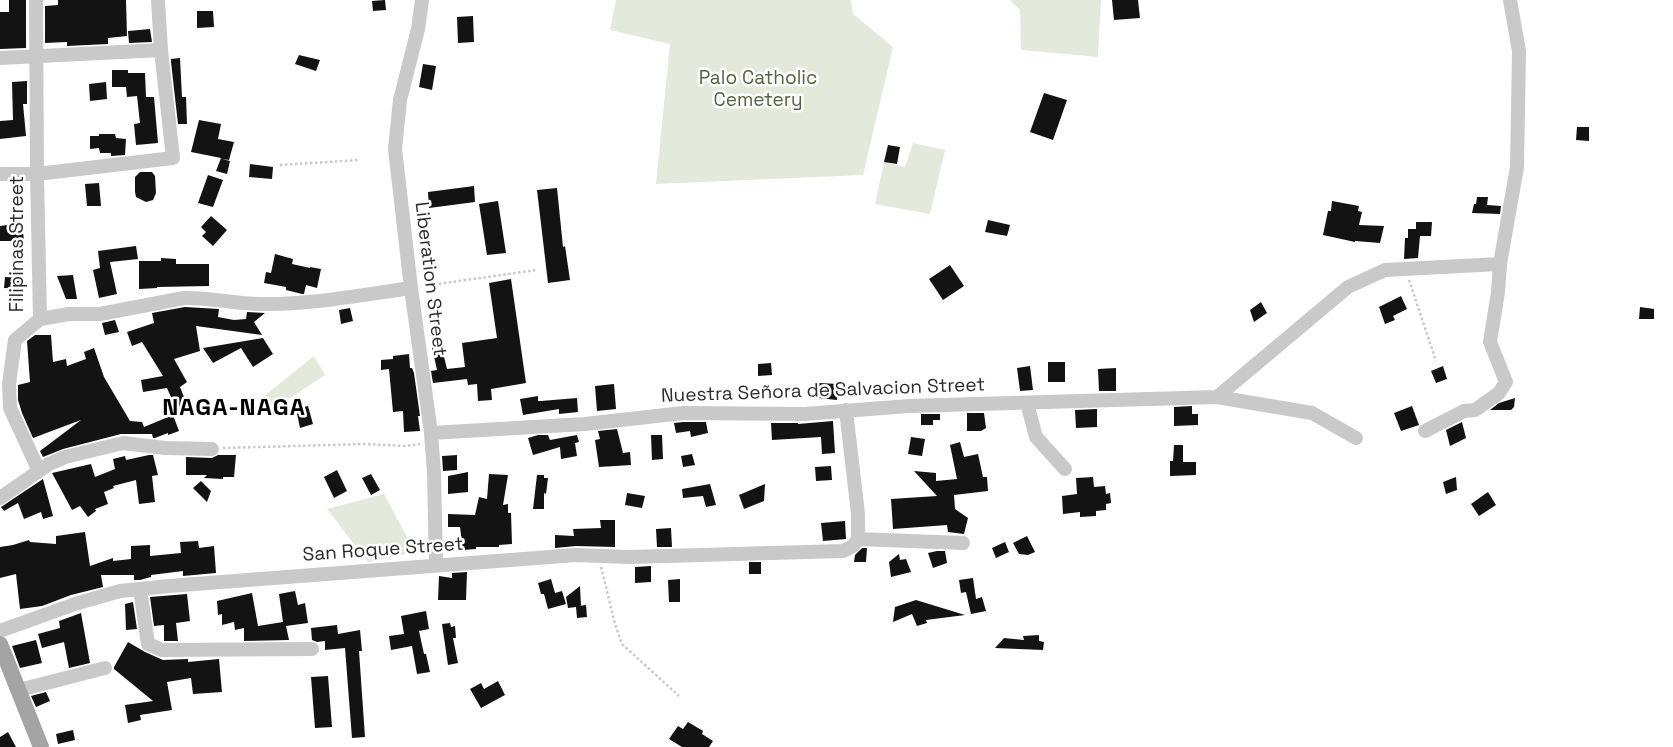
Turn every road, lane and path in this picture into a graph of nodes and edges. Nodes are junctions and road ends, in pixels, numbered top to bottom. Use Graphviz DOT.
graph roads {
  1 [pos="36,0"];
  2 [pos="158,0"];
  3 [pos="422,0"];
  4 [pos="1510,0"];
  5 [pos="161,50"];
  6 [pos="37,56"];
  7 [pos="0,58"];
  8 [pos="359,160"];
  9 [pos="280,165"];
  10 [pos="0,174"];
  11 [pos="37,174"];
  12 [pos="1500,264"];
  13 [pos="1405,269"];
  14 [pos="536,270"];
  15 [pos="412,288"];
  16 [pos="40,319"];
  17 [pos="1436,361"];
  18 [pos="1217,397"];
  19 [pos="1027,402"];
  20 [pos="846,410"];
  21 [pos="1426,431"];
  22 [pos="431,433"];
  23 [pos="1356,438"];
  24 [pos="212,449"];
  25 [pos="1065,469"];
  26 [pos="38,472"];
  27 [pos="0,498"];
  28 [pos="858,539"];
  29 [pos="963,543"];
  30 [pos="598,556"];
  31 [pos="436,565"];
  32 [pos="140,589"];
  33 [pos="0,631"];
  34 [pos="0,644"];
  35 [pos="312,648"];
  36 [pos="105,668"];
  37 [pos="19,690"];
  38 [pos="679,696"];
  39 [pos="41,747"];
  1 -- 6 [label="street, Filipinas Street"];
  2 -- 5 [label="street"];
  3 -- 15 [label="street, Liberation Street"];
  4 -- 12 [label="street"];
  5 -- 6 [label="street"];
  5 -- 11 [label="street"];
  6 -- 7 [label="street"];
  6 -- 11 [label="street, Filipinas Street"];
  8 -- 9 [label="path"];
  10 -- 11 [label="street"];
  11 -- 16 [label="street, Filipinas Street"];
  12 -- 13 [label="street"];
  12 -- 21 [label="street"];
  13 -- 17 [label="path"];
  13 -- 18 [label="street"];
  14 -- 15 [label="path"];
  15 -- 16 [label="street"];
  15 -- 22 [label="street, Liberation Street"];
  16 -- 26 [label="street, Filipinas Street"];
  18 -- 19 [label="street, Nuestra Señora de Salvacion Street"];
  18 -- 23 [label="street, Nuestra Señora de Salvacion Street"];
  19 -- 20 [label="street, Nuestra Señora de Salvacion Street"];
  19 -- 25 [label="street"];
  20 -- 22 [label="street, Nuestra Señora de Salvacion Street"];
  20 -- 28 [label="street"];
  22 -- 24 [label="path"];
  22 -- 31 [label="street, Liberation Street"];
  24 -- 26 [label="street"];
  26 -- 27 [label="street"];
  28 -- 29 [label="street"];
  28 -- 30 [label="street, San Roque Street"];
  30 -- 31 [label="street, San Roque Street"];
  30 -- 38 [label="path"];
  31 -- 32 [label="street, San Roque Street"];
  32 -- 33 [label="street, San Roque Street"];
  32 -- 35 [label="street"];
  34 -- 37 [label="main road"];
  36 -- 37 [label="street"];
  37 -- 39 [label="main road"];
}
